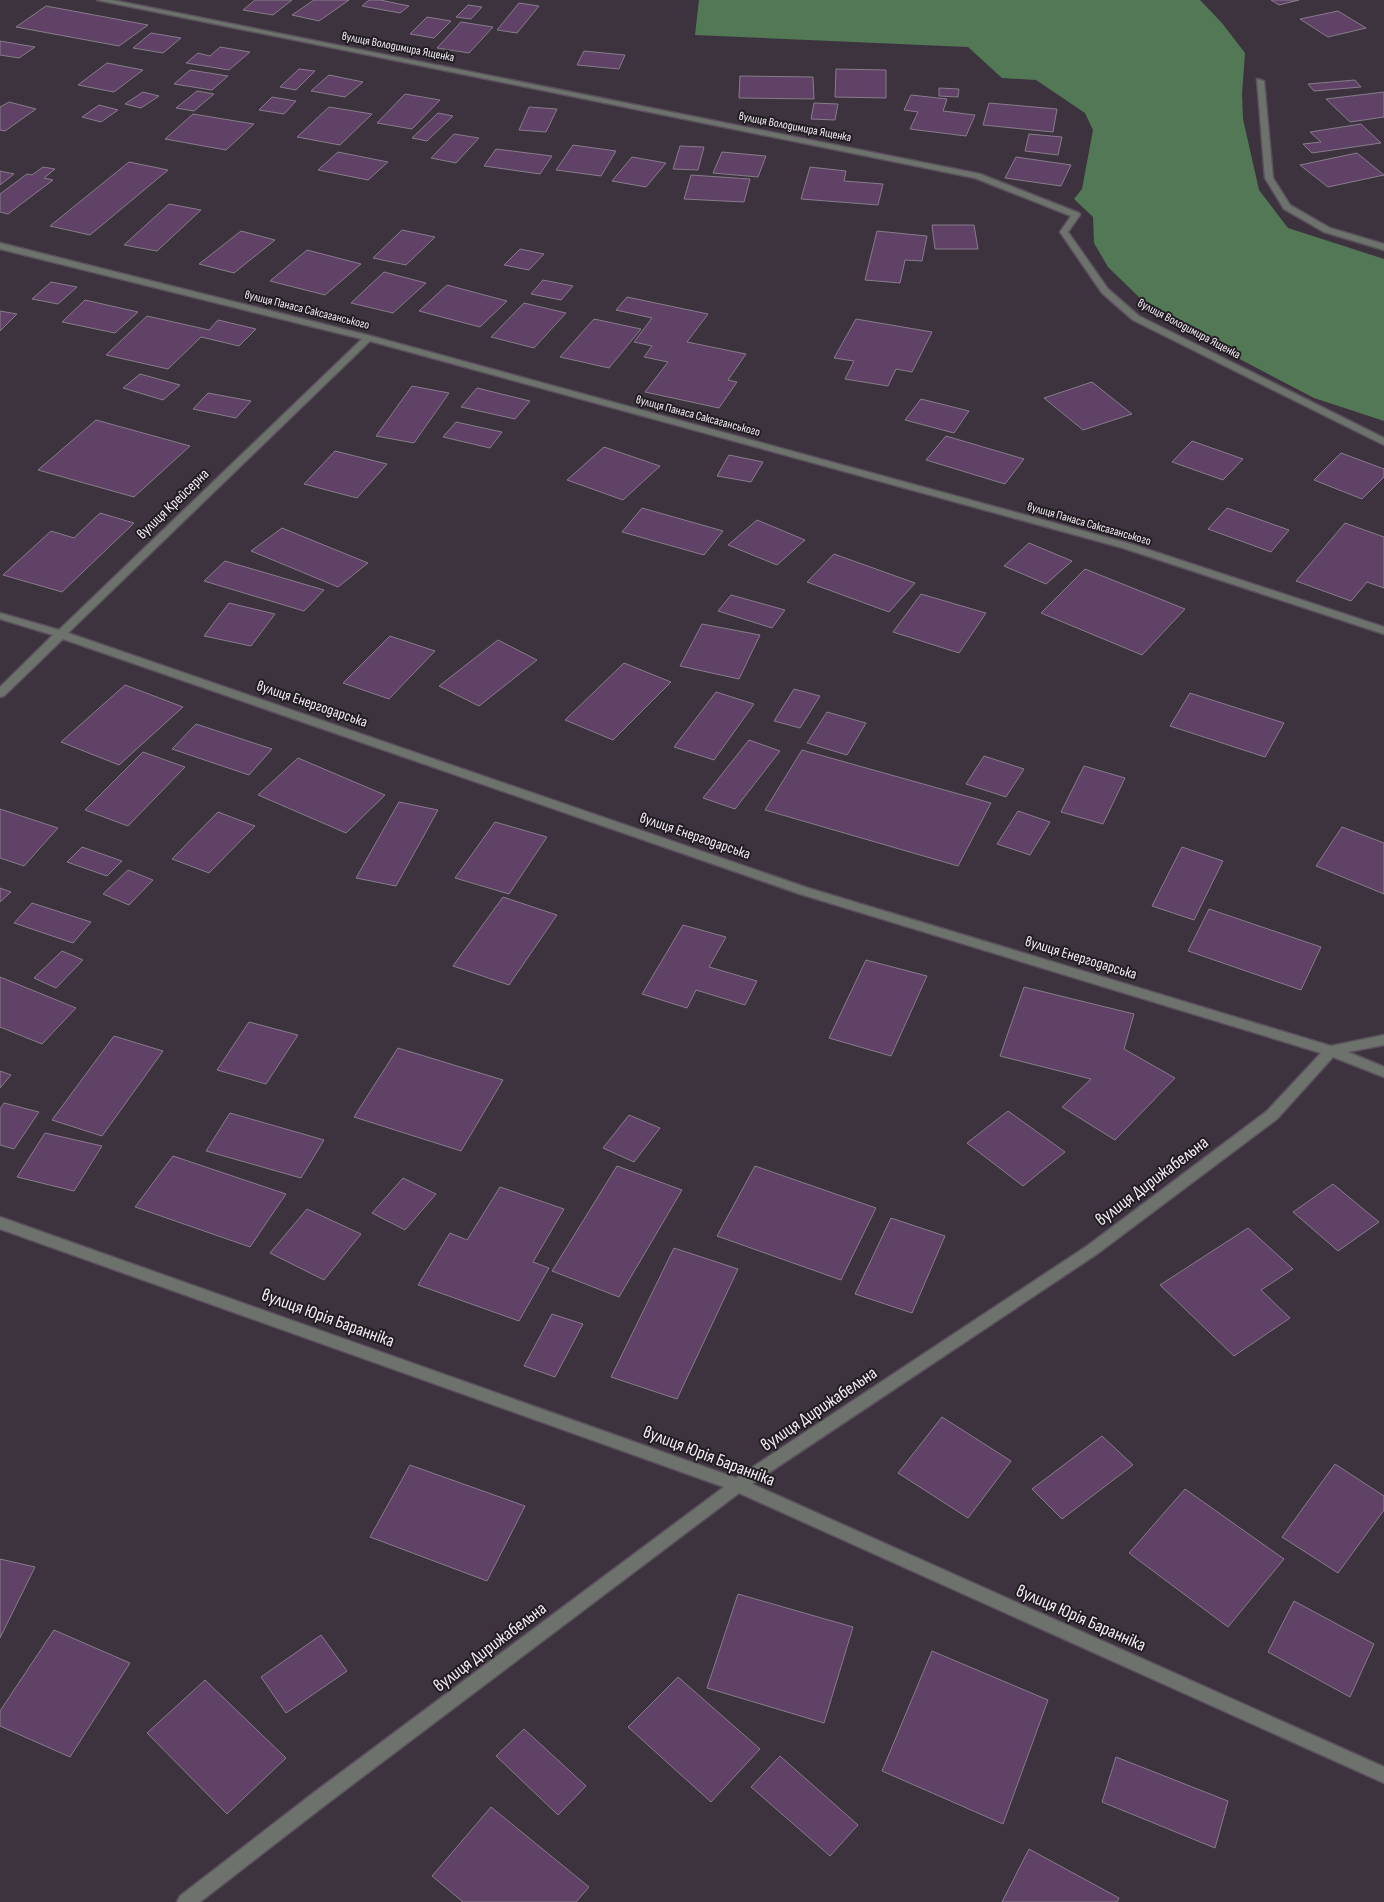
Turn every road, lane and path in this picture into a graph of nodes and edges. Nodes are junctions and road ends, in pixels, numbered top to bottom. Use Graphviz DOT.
graph roads {
  1 [pos="102,0"];
  2 [pos="1260,81"];
  3 [pos="0,246"];
  4 [pos="1384,247"];
  5 [pos="368,338"];
  6 [pos="1384,442"];
  7 [pos="0,616"];
  8 [pos="1384,631"];
  9 [pos="60,634"];
  10 [pos="0,693"];
  11 [pos="1384,1040"];
  12 [pos="1331,1051"];
  13 [pos="1384,1072"];
  14 [pos="0,1223"];
  15 [pos="738,1485"];
  16 [pos="1384,1775"];
  17 [pos="186,1902"];
  1 -- 6 [label="street, вулиця Володимира Ященка"];
  2 -- 4 [label="street"];
  3 -- 5 [label="street, вулиця Панаса Саксаганського"];
  5 -- 8 [label="street, вулиця Панаса Саксаганського"];
  5 -- 9 [label="street, вулиця Крейсерна"];
  7 -- 9 [label="street, вулиця Енергодарська"];
  9 -- 10 [label="street, вулиця Крейсерна"];
  9 -- 12 [label="street, вулиця Енергодарська"];
  11 -- 12 [label="street"];
  12 -- 13 [label="street, вулиця Енергодарська"];
  12 -- 15 [label="street, вулиця Дирижабельна"];
  14 -- 15 [label="street, вулиця Юрія Баранніка"];
  15 -- 16 [label="street, вулиця Юрія Баранніка"];
  15 -- 17 [label="street, вулиця Дирижабельна"];
}
